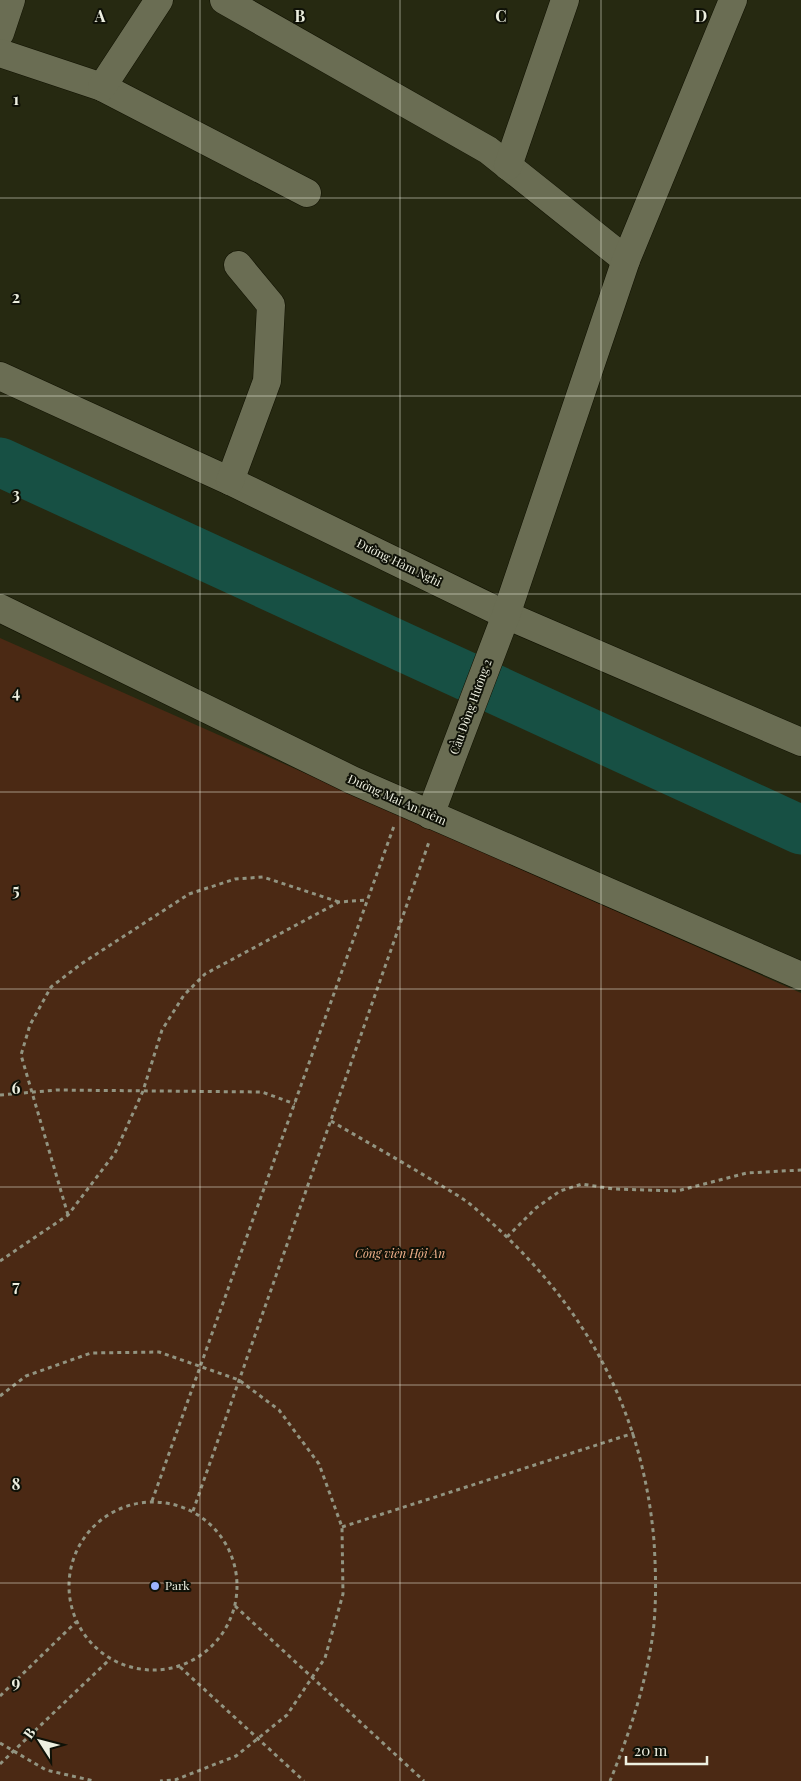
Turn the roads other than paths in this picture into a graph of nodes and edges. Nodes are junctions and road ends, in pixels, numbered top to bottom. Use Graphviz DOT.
graph roads {
  1 [pos="11,0"];
  2 [pos="158,0"];
  3 [pos="224,0"];
  4 [pos="565,0"];
  5 [pos="733,0"];
  6 [pos="0,34"];
  7 [pos="0,53"];
  8 [pos="102,87"];
  9 [pos="508,166"];
  10 [pos="307,193"];
  11 [pos="626,260"];
  12 [pos="238,266"];
  13 [pos="0,376"];
  14 [pos="230,481"];
  15 [pos="0,608"];
  16 [pos="506,615"];
  17 [pos="799,735"];
  18 [pos="434,816"];
  19 [pos="801,976"];
  1 -- 6 [label="street"];
  2 -- 8 [label="street"];
  3 -- 9 [label="street"];
  4 -- 9 [label="street"];
  5 -- 11 [label="street, Cầu Đông Hương 2"];
  7 -- 8 [label="street"];
  8 -- 10 [label="street"];
  9 -- 11 [label="street"];
  11 -- 16 [label="street, Cầu Đông Hương 2"];
  12 -- 14 [label="street"];
  13 -- 14 [label="street, Đường Hàm Nghi"];
  14 -- 16 [label="street, Đường Hàm Nghi"];
  15 -- 18 [label="street, Đường Mai An Tiêm"];
  16 -- 17 [label="street, Đường Hàm Nghi"];
  16 -- 18 [label="street, Cầu Đông Hương 2"];
  18 -- 19 [label="street, Đường Mai An Tiêm"];
}
